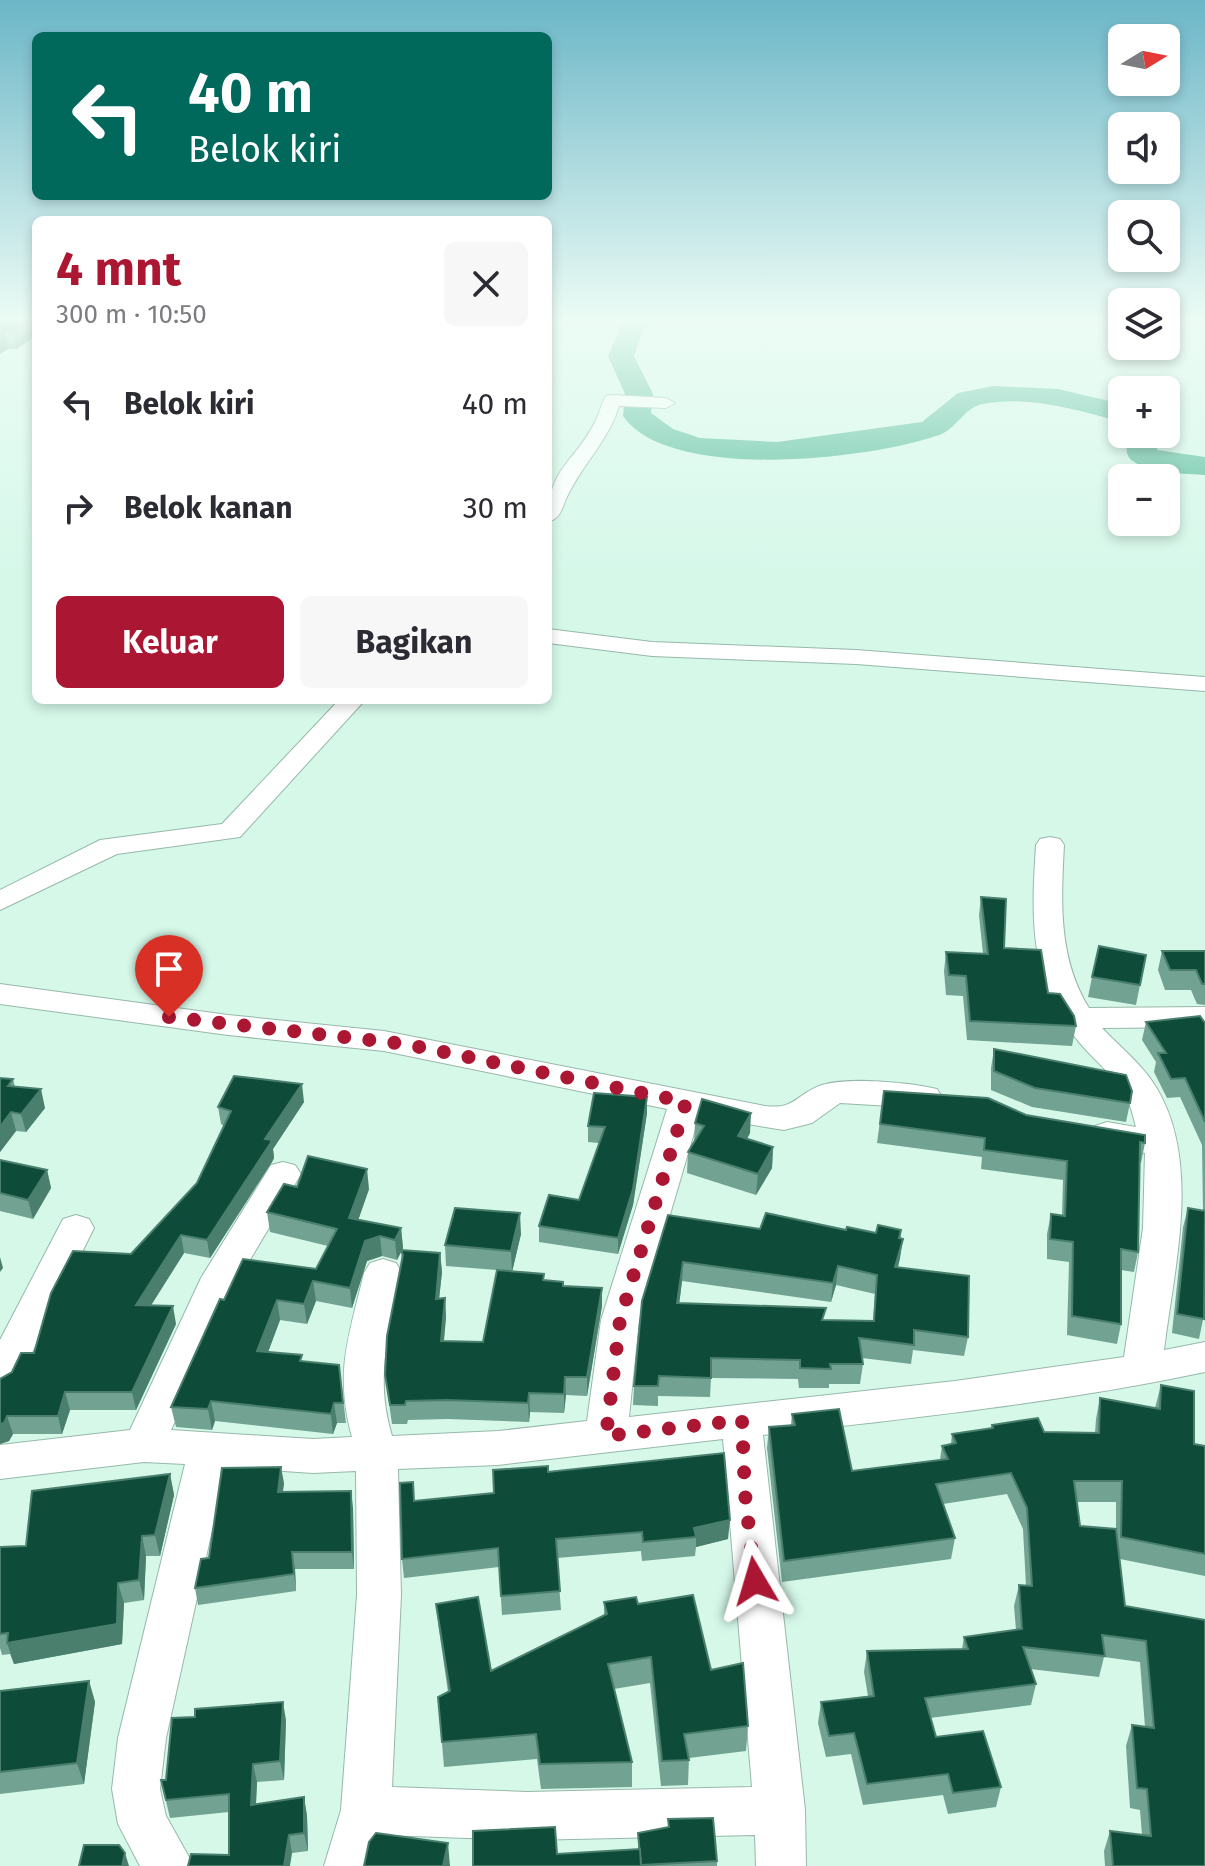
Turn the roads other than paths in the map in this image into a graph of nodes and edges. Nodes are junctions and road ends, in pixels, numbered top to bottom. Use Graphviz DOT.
graph roads {
  1 [pos="609,408"];
  2 [pos="552,507"];
  3 [pos="552,636"];
  4 [pos="1205,684"];
  5 [pos="349,704"];
  6 [pos="1050,845"];
  7 [pos="0,901"];
  8 [pos="0,994"];
  9 [pos="1205,1017"];
  10 [pos="1079,1018"];
  11 [pos="953,1099"];
  12 [pos="686,1102"];
  13 [pos="1082,1130"];
  14 [pos="1157,1142"];
  15 [pos="283,1174"];
  16 [pos="76,1228"];
  17 [pos="383,1273"];
  18 [pos="1205,1357"];
  19 [pos="1142,1370"];
  20 [pos="0,1378"];
  21 [pos="742,1420"];
  22 [pos="606,1436"];
  23 [pos="144,1445"];
  24 [pos="209,1452"];
  25 [pos="377,1454"];
  26 [pos="0,1462"];
  27 [pos="366,1810"];
  28 [pos="780,1810"];
  29 [pos="169,1866"];
  30 [pos="349,1866"];
  31 [pos="781,1866"];
  1 -- 2 [label="street"];
  3 -- 4 [label="street"];
  5 -- 7 [label="street"];
  6 -- 10 [label="street"];
  8 -- 12 [label="street"];
  9 -- 10 [label="street"];
  10 -- 14 [label="street"];
  11 -- 12 [label="street"];
  12 -- 22 [label="street"];
  13 -- 14 [label="street"];
  14 -- 19 [label="street"];
  15 -- 23 [label="street"];
  16 -- 20 [label="street"];
  17 -- 25 [label="street"];
  18 -- 19 [label="street"];
  19 -- 21 [label="street"];
  21 -- 22 [label="street"];
  21 -- 28 [label="street"];
  22 -- 25 [label="street"];
  23 -- 24 [label="street"];
  23 -- 26 [label="street"];
  24 -- 25 [label="street"];
  24 -- 29 [label="street"];
  25 -- 27 [label="street"];
  27 -- 28 [label="street"];
  27 -- 30 [label="street"];
  28 -- 31 [label="street"];
}
